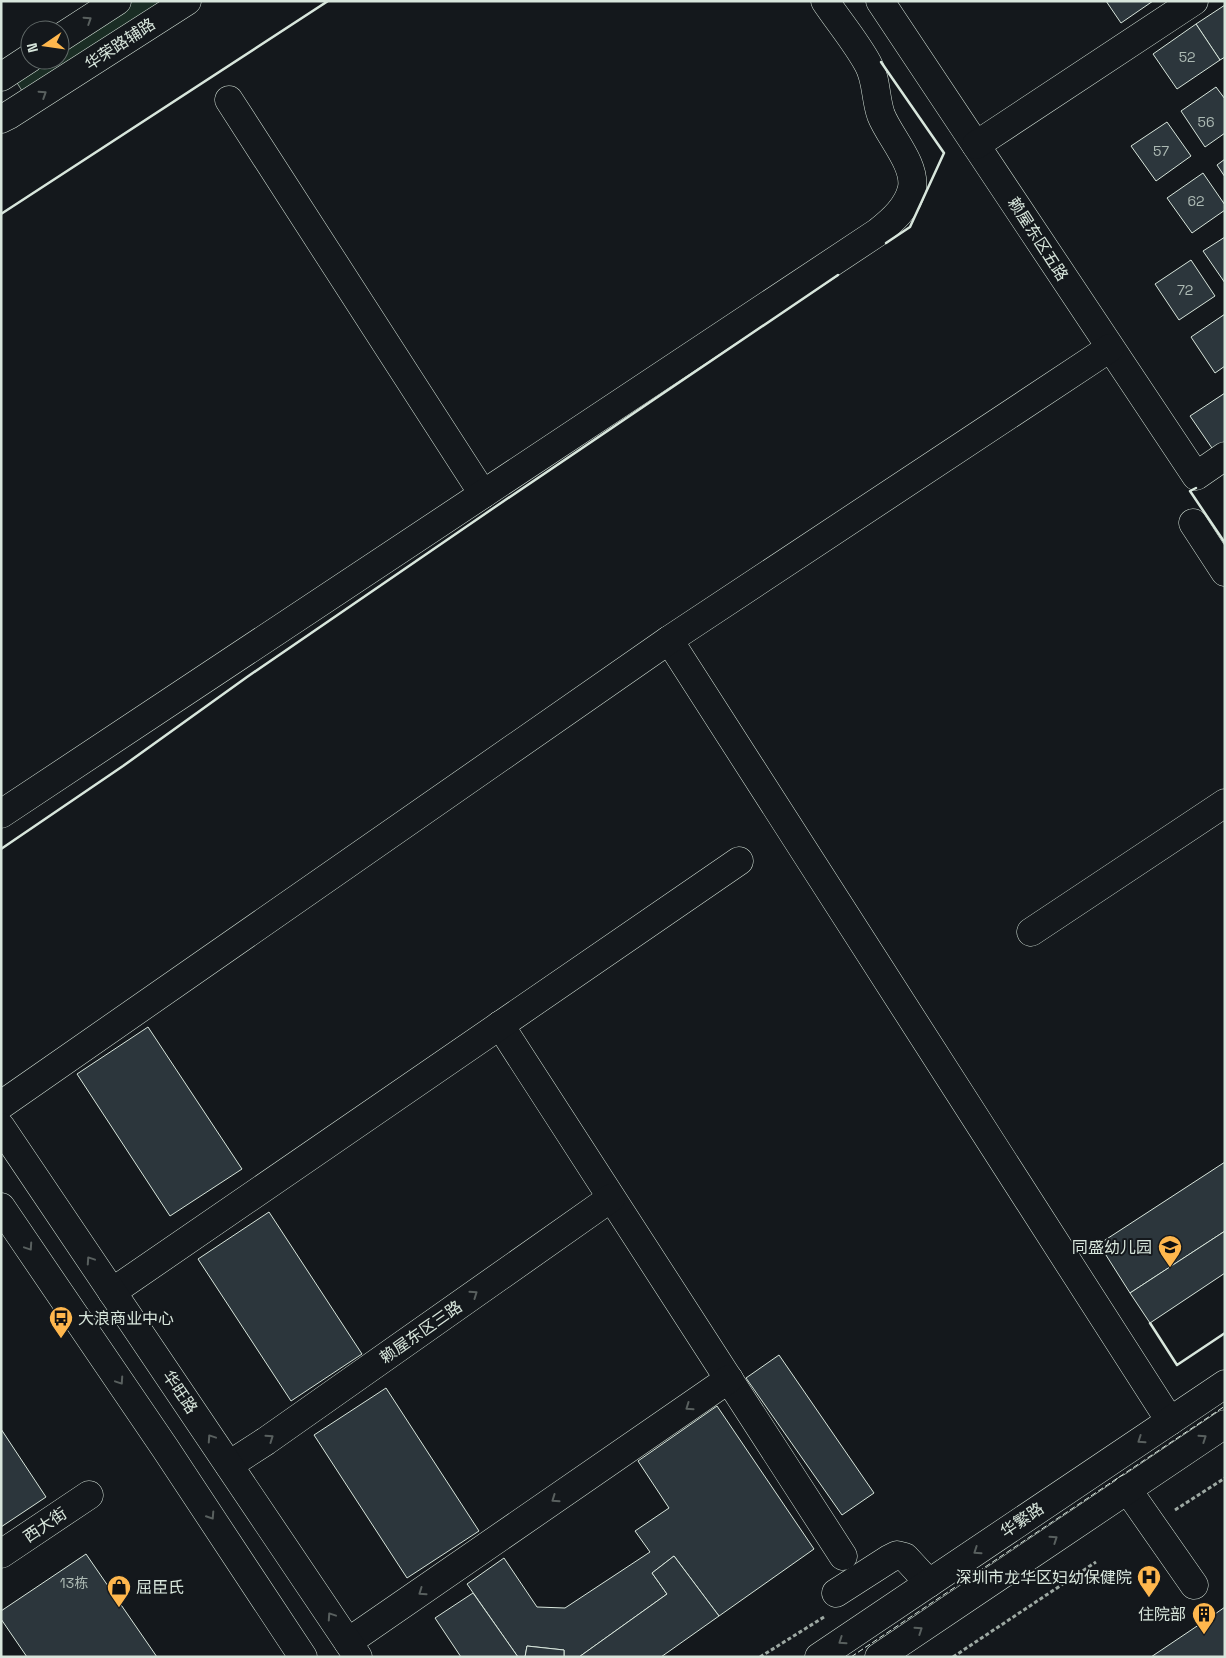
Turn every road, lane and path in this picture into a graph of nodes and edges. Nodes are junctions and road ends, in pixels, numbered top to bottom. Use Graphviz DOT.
graph roads {
  1 [pos="117,1"];
  2 [pos="187,1"];
  3 [pos="825,1"];
  4 [pos="880,1"];
  5 [pos="1194,1"];
  6 [pos="70,32"];
  7 [pos="20,65"];
  8 [pos="1,77"];
  9 [pos="228,100"];
  10 [pos="1,119"];
  11 [pos="976,145"];
  12 [pos="1110,348"];
  13 [pos="1225,456"];
  14 [pos="483,494"];
  15 [pos="1193,523"];
  16 [pos="1225,572"];
  17 [pos="669,640"];
  18 [pos="1225,803"];
  19 [pos="1,814"];
  20 [pos="739,861"];
  21 [pos="1031,932"];
  22 [pos="500,1025"];
  23 [pos="1,1105"];
  24 [pos="1,1128"];
  25 [pos="612,1198"];
  26 [pos="1,1207"];
  27 [pos="112,1292"];
  28 [pos="729,1379"];
  29 [pos="1225,1384"];
  30 [pos="1170,1421"];
  31 [pos="1225,1424"];
  32 [pos="229,1465"];
  33 [pos="1225,1478"];
  34 [pos="1127,1490"];
  35 [pos="90,1495"];
  36 [pos="1169,1514"];
  37 [pos="1,1554"];
  38 [pos="843,1556"];
  39 [pos="1096,1562"];
  40 [pos="929,1583"];
  41 [pos="1194,1584"];
  42 [pos="836,1592"];
  43 [pos="353,1649"];
  44 [pos="303,1657"];
  45 [pos="819,1657"];
  46 [pos="878,1657"];
  47 [pos="953,1657"];
  6 -- 1 [label="street, one-way"];
  10 -- 2 [label="street, 华荣路辅路, one-way"];
  3 -- 14 [label="street"];
  4 -- 11 [label="street, 赖屋东区五路"];
  5 -- 11 [label="street"];
  7 -- 8 [label="street"];
  9 -- 14 [label="street"];
  11 -- 12 [label="street, 赖屋东区五路"];
  12 -- 13 [label="street, 赖屋东区五路"];
  12 -- 17 [label="street"];
  14 -- 19 [label="street"];
  15 -- 16 [label="street"];
  17 -- 23 [label="street"];
  17 -- 30 [label="street"];
  18 -- 21 [label="street"];
  20 -- 22 [label="street"];
  22 -- 25 [label="street"];
  22 -- 27 [label="street"];
  27 -- 24 [label="street, 华旺路, one-way"];
  25 -- 28 [label="street"];
  32 -- 25 [label="street, 赖屋东区三路, one-way"];
  26 -- 44 [label="street, one-way"];
  32 -- 27 [label="street, 华旺路, one-way"];
  28 -- 38 [label="street"];
  28 -- 43 [label="street, one-way"];
  29 -- 30 [label="street, 华繁路"];
  30 -- 40 [label="street, 华繁路, one-way"];
  34 -- 31 [label="street, 华繁路, one-way"];
  43 -- 32 [label="street, 华旺路, one-way"];
  33 -- 36 [label="path"];
  34 -- 41 [label="street"];
  46 -- 34 [label="street, 华繁路, one-way"];
  35 -- 37 [label="street, 西大街"];
  39 -- 47 [label="path"];
  40 -- 42 [label="street"];
  40 -- 45 [label="street, 华繁路, one-way"];
}
